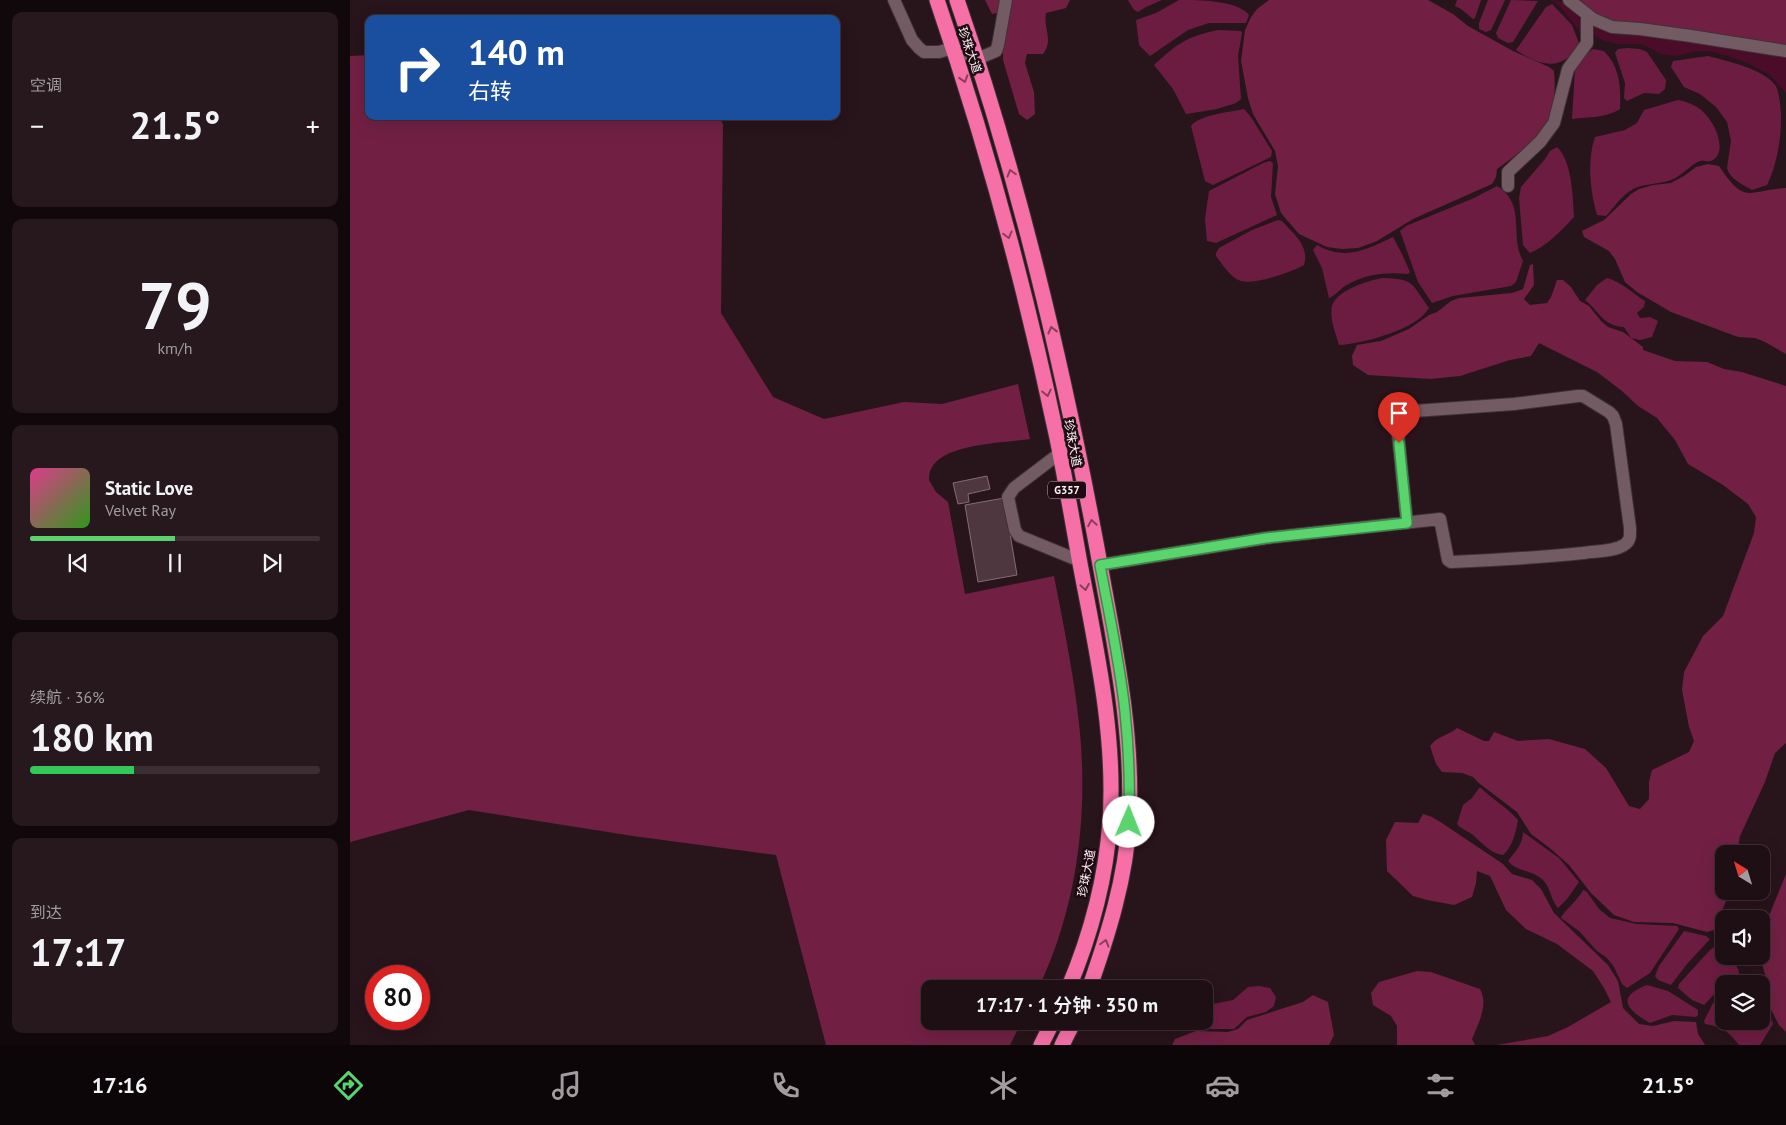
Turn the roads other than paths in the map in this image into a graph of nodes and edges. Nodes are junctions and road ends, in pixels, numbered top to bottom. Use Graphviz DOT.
graph roads {
  1 [pos="894,0"];
  2 [pos="937,0"];
  3 [pos="957,0"];
  4 [pos="1006,0"];
  5 [pos="1568,0"];
  6 [pos="1587,14"];
  7 [pos="953,48"];
  8 [pos="1786,51"];
  9 [pos="977,58"];
  10 [pos="1508,186"];
  11 [pos="1060,453"];
  12 [pos="1407,523"];
  13 [pos="1080,561"];
  14 [pos="1100,565"];
  15 [pos="1071,980"];
  16 [pos="1092,980"];
  17 [pos="1048,1030"];
  18 [pos="1070,1030"];
  19 [pos="1041,1045"];
  20 [pos="1062,1045"];
  1 -- 7 [label="street"];
  2 -- 7 [label="highway, 珍珠大道 / G357"];
  3 -- 9 [label="highway, 珍珠大道 / G357"];
  4 -- 9 [label="street"];
  5 -- 6 [label="street"];
  6 -- 8 [label="street"];
  6 -- 10 [label="street"];
  7 -- 9 [label="street"];
  7 -- 11 [label="highway, 珍珠大道 / G357, one-way"];
  14 -- 9 [label="highway, 珍珠大道 / G357, one-way"];
  11 -- 13 [label="highway, 珍珠大道 / G357"];
  11 -- 13 [label="street"];
  12 -- 12 [label="street"];
  12 -- 14 [label="street"];
  13 -- 15 [label="highway, 珍珠大道 / G357, one-way"];
  16 -- 14 [label="highway, 珍珠大道 / G357, one-way"];
  17 -- 19 [label="highway"];
  18 -- 20 [label="highway"];
}
